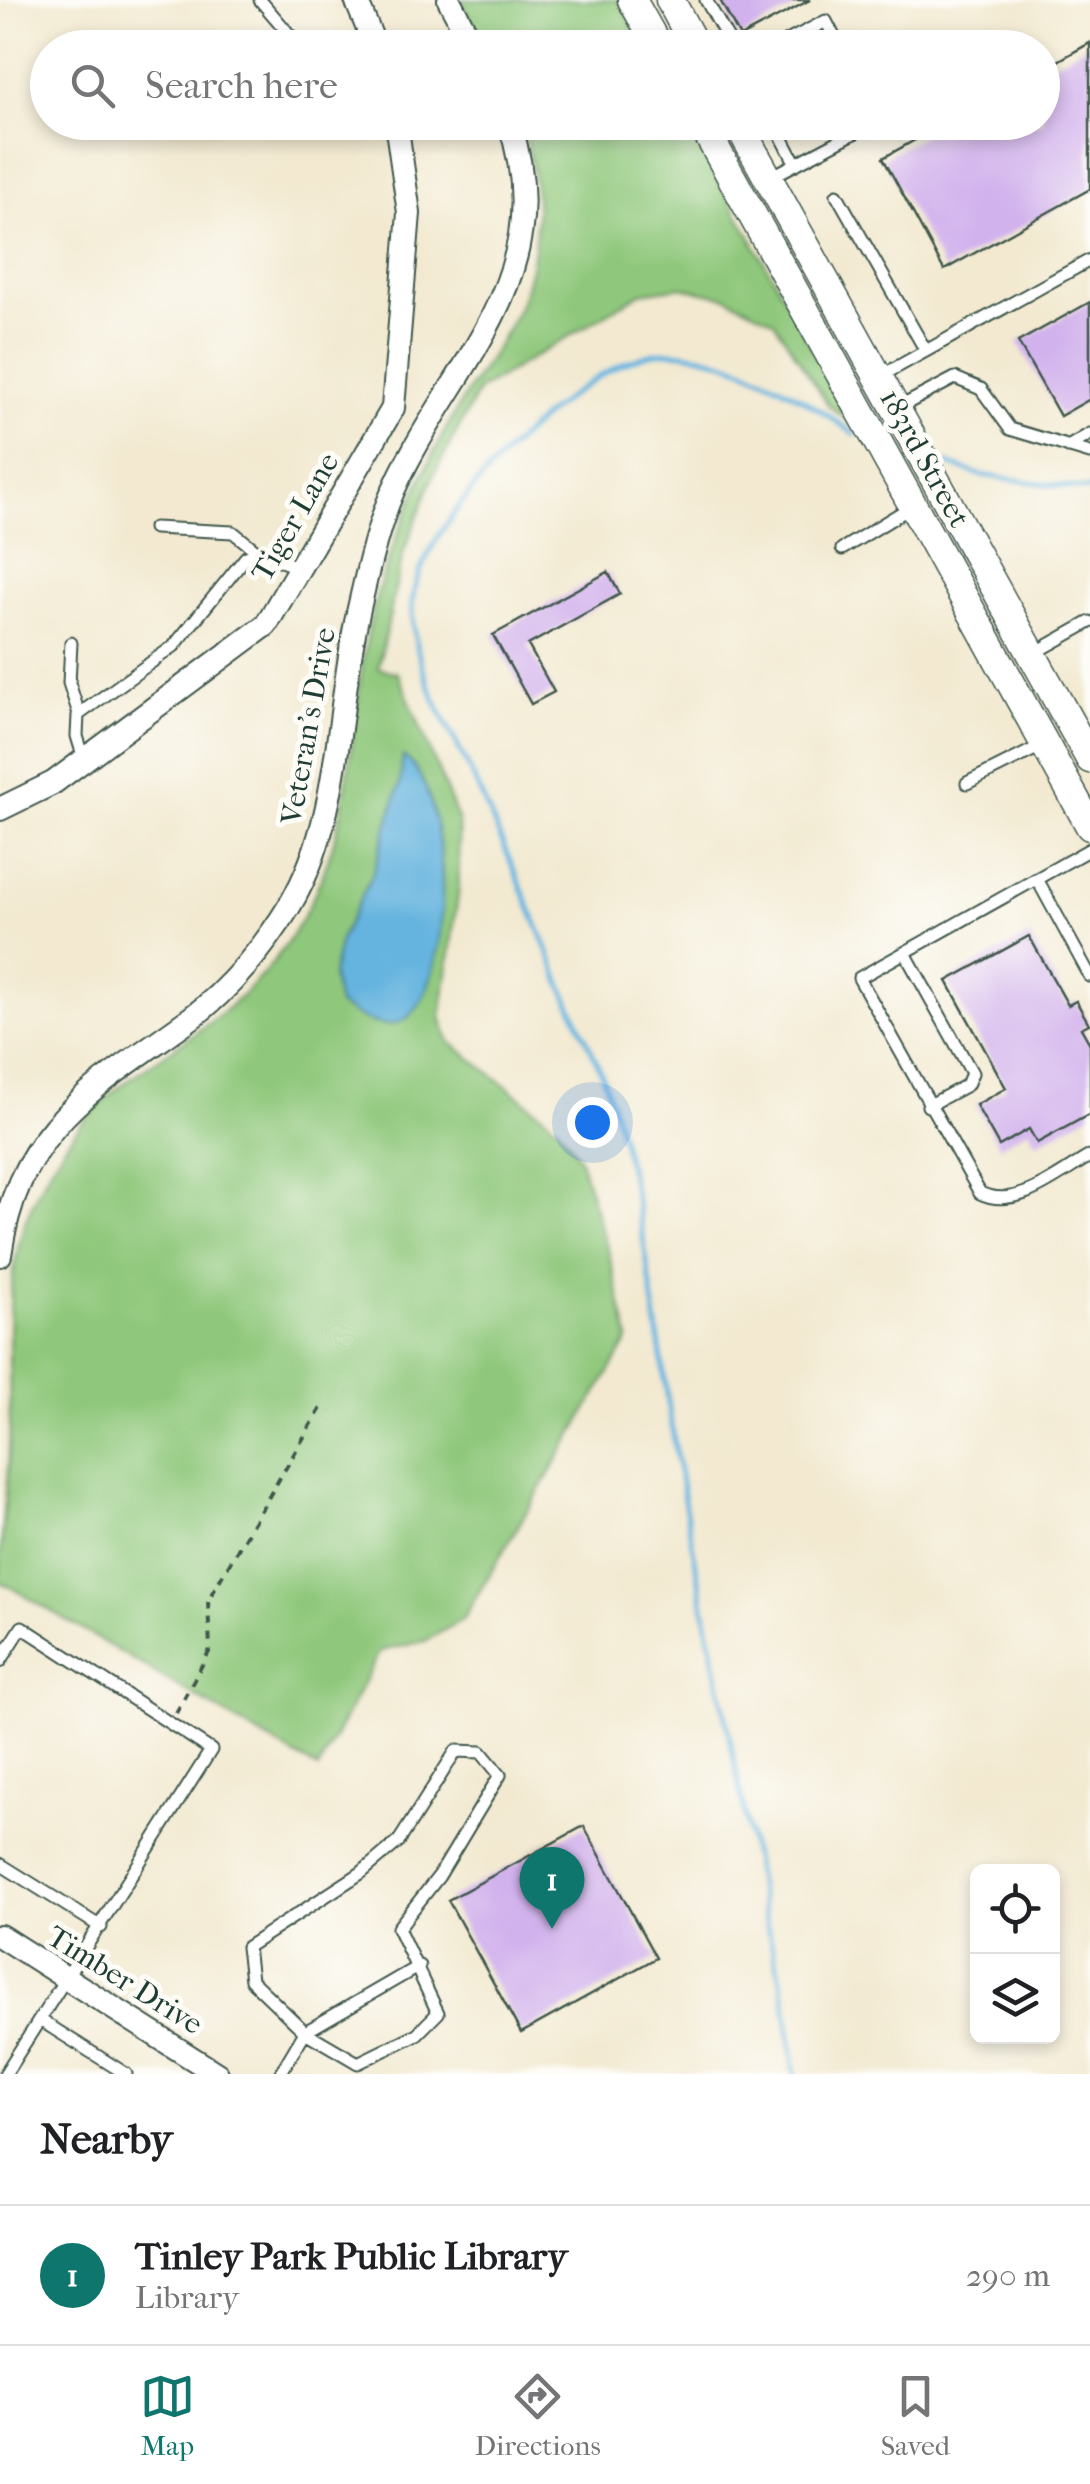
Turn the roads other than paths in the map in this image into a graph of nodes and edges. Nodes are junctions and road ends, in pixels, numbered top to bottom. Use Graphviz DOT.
graph roads {
  1 [pos="260,0"];
  2 [pos="356,0"];
  3 [pos="449,0"];
  4 [pos="632,0"];
  5 [pos="670,0"];
  6 [pos="706,0"];
  7 [pos="286,30"];
  8 [pos="368,30"];
  9 [pos="465,30"];
  10 [pos="648,30"];
  11 [pos="686,30"];
  12 [pos="723,30"];
  13 [pos="809,30"];
  14 [pos="831,30"];
  15 [pos="399,140"];
  16 [pos="512,140"];
  17 [pos="710,140"];
  18 [pos="747,140"];
  19 [pos="783,140"];
  20 [pos="841,140"];
  21 [pos="796,164"];
  22 [pos="767,178"];
  23 [pos="836,195"];
  24 [pos="1090,260"];
  25 [pos="926,351"];
  26 [pos="880,377"];
  27 [pos="896,409"];
  28 [pos="1090,434"];
  29 [pos="1068,446"];
  30 [pos="1090,453"];
  31 [pos="914,506"];
  32 [pos="154,528"];
  33 [pos="842,548"];
  34 [pos="259,553"];
  35 [pos="300,568"];
  36 [pos="1090,622"];
  37 [pos="71,642"];
  38 [pos="1032,654"];
  39 [pos="79,714"];
  40 [pos="1045,744"];
  41 [pos="1090,759"];
  42 [pos="84,760"];
  43 [pos="967,783"];
  44 [pos="0,809"];
  45 [pos="1090,826"];
  46 [pos="1090,849"];
  47 [pos="1038,879"];
  48 [pos="905,952"];
  49 [pos="1090,976"];
  50 [pos="928,1106"];
  51 [pos="1090,1156"];
  52 [pos="0,1255"];
  53 [pos="0,1662"];
  54 [pos="0,1864"];
  55 [pos="101,1927"];
  56 [pos="0,1936"];
  57 [pos="419,1966"];
  58 [pos="68,1979"];
  59 [pos="40,2020"];
  60 [pos="305,2032"];
  61 [pos="5,2074"];
  62 [pos="126,2074"];
  63 [pos="218,2074"];
  64 [pos="280,2074"];
  1 -- 7 [label="lane"];
  2 -- 8 [label="street"];
  3 -- 9 [label="street"];
  4 -- 10 [label="street"];
  5 -- 11 [label="street"];
  6 -- 12 [label="lane"];
  13 -- 14 [label="lane"];
  15 -- 35 [label="street, Tiger Lane"];
  16 -- 52 [label="street, Veteran's Drive"];
  17 -- 31 [label="street, 183rd Street"];
  18 -- 22 [label="street, 183rd Street"];
  19 -- 21 [label="lane"];
  20 -- 21 [label="lane"];
  21 -- 22 [label="lane"];
  22 -- 26 [label="street, 183rd Street"];
  23 -- 25 [label="lane"];
  24 -- 25 [label="lane"];
  25 -- 26 [label="lane"];
  26 -- 27 [label="street, 183rd Street"];
  27 -- 29 [label="lane"];
  27 -- 38 [label="street, 183rd Street"];
  28 -- 29 [label="lane"];
  29 -- 30 [label="lane"];
  31 -- 33 [label="lane"];
  31 -- 40 [label="street, 183rd Street"];
  32 -- 34 [label="lane"];
  34 -- 35 [label="lane"];
  34 -- 39 [label="lane"];
  35 -- 42 [label="street, Tiger Lane"];
  36 -- 38 [label="lane"];
  37 -- 39 [label="lane"];
  38 -- 41 [label="street, 183rd Street"];
  39 -- 42 [label="lane"];
  40 -- 43 [label="lane"];
  40 -- 45 [label="street, 183rd Street"];
  42 -- 44 [label="street, Tiger Lane"];
  46 -- 47 [label="lane"];
  47 -- 48 [label="lane"];
  47 -- 49 [label="lane"];
  48 -- 50 [label="lane"];
  48 -- 50 [label="lane"];
  50 -- 51 [label="lane"];
  53 -- 55 [label="lane"];
  54 -- 55 [label="lane"];
  55 -- 58 [label="lane"];
  56 -- 58 [label="street, Timber Drive"];
  57 -- 60 [label="lane"];
  57 -- 60 [label="lane"];
  57 -- 60 [label="lane"];
  58 -- 59 [label="lane"];
  58 -- 63 [label="street, Timber Drive"];
  59 -- 61 [label="lane"];
  59 -- 62 [label="lane"];
  60 -- 64 [label="lane"];
}
